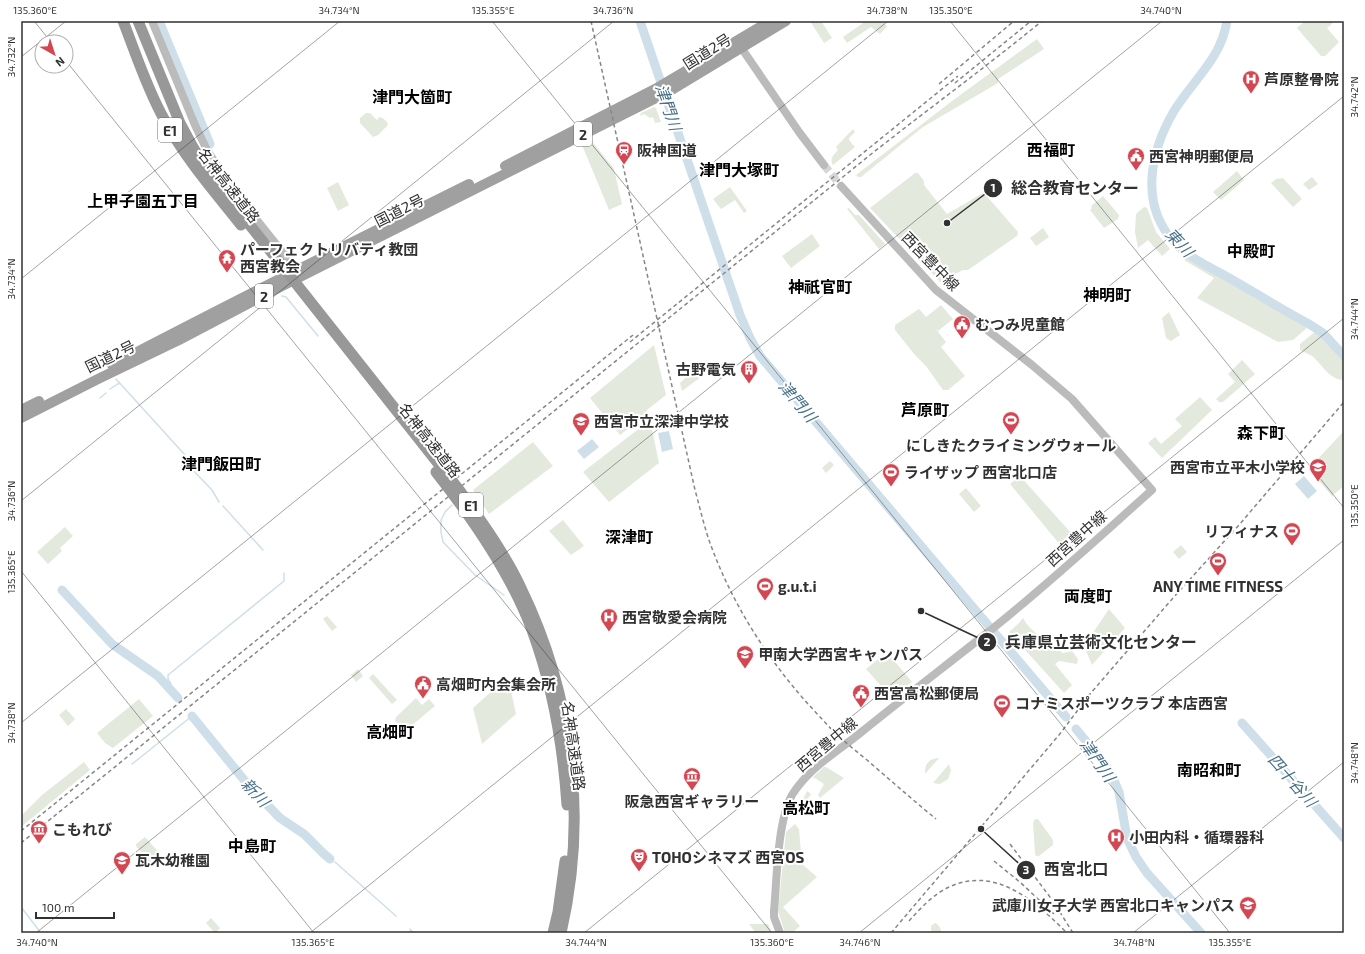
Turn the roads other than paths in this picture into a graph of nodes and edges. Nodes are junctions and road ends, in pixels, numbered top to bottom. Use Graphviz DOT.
graph roads {
  1 [pos="123,21"];
  2 [pos="138,21"];
  3 [pos="152,21"];
  4 [pos="770,21"];
  5 [pos="786,21"];
  6 [pos="739,44"];
  7 [pos="824,165"];
  8 [pos="841,186"];
  9 [pos="300,273"];
  10 [pos="21,410"];
  11 [pos="21,418"];
  12 [pos="553,933"];
  13 [pos="561,933"];
  14 [pos="780,933"];
  1 -- 12 [label="highway, 名神高速道路 / E1, bridge"];
  2 -- 13 [label="highway, 名神高速道路 / E1, bridge"];
  3 -- 9 [label="main road"];
  4 -- 6 [label="highway, 国道2号 / 2"];
  5 -- 6 [label="highway, 国道2号 / 2"];
  6 -- 7 [label="main road"];
  6 -- 9 [label="highway, 国道2号 / 2"];
  8 -- 14 [label="main road, 西宮豊中線"];
  9 -- 10 [label="highway, 国道2号 / 2"];
  9 -- 11 [label="highway, 国道2号 / 2"];
}
